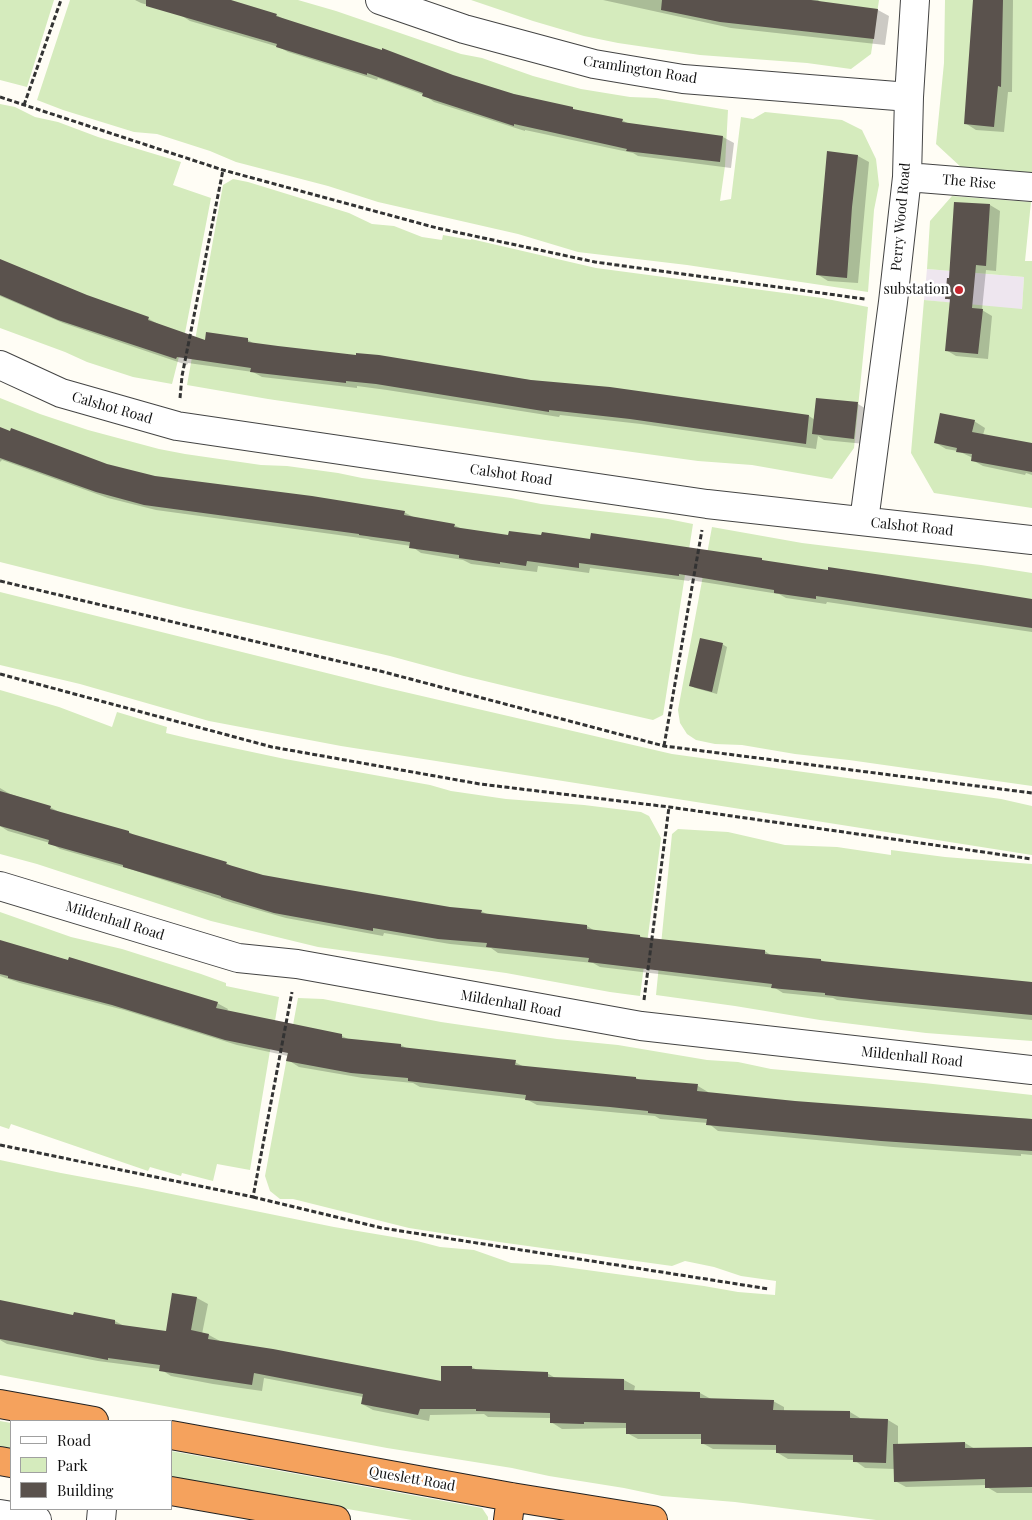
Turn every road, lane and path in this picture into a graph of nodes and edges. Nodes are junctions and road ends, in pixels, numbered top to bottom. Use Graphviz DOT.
graph roads {
  1 [pos="61,0"];
  2 [pos="380,0"];
  3 [pos="915,0"];
  4 [pos="0,97"];
  5 [pos="909,97"];
  6 [pos="24,105"];
  7 [pos="222,170"];
  8 [pos="906,177"];
  9 [pos="1032,187"];
  10 [pos="835,296"];
  11 [pos="0,364"];
  12 [pos="182,376"];
  13 [pos="707,504"];
  14 [pos="864,521"];
  15 [pos="1032,540"];
  16 [pos="0,581"];
  17 [pos="0,674"];
  18 [pos="664,746"];
  19 [pos="1032,793"];
  20 [pos="669,807"];
  21 [pos="1032,859"];
  22 [pos="0,886"];
  23 [pos="297,964"];
  24 [pos="641,1026"];
  25 [pos="1032,1070"];
  26 [pos="0,1145"];
  27 [pos="253,1197"];
  28 [pos="769,1289"];
  29 [pos="0,1404"];
  30 [pos="88,1420"];
  31 [pos="172,1435"];
  32 [pos="172,1491"];
  33 [pos="509,1508"];
  34 [pos="0,1514"];
  35 [pos="37,1520"];
  36 [pos="336,1520"];
  37 [pos="653,1520"];
  1 -- 6 [label="path"];
  2 -- 5 [label="street, Cramlington Road"];
  3 -- 5 [label="street, Perry Wood Road"];
  4 -- 6 [label="path"];
  5 -- 8 [label="street, Perry Wood Road"];
  6 -- 7 [label="path"];
  7 -- 10 [label="path"];
  7 -- 12 [label="path"];
  8 -- 9 [label="street, The Rise"];
  8 -- 14 [label="street, Perry Wood Road"];
  11 -- 13 [label="street, Calshot Road"];
  13 -- 14 [label="street, Calshot Road"];
  13 -- 18 [label="path"];
  14 -- 15 [label="street, Calshot Road"];
  16 -- 18 [label="path"];
  17 -- 20 [label="path"];
  18 -- 19 [label="path"];
  20 -- 21 [label="path"];
  20 -- 24 [label="path"];
  22 -- 23 [label="street, Mildenhall Road"];
  23 -- 24 [label="street, Mildenhall Road"];
  23 -- 27 [label="path"];
  24 -- 25 [label="street, Mildenhall Road"];
  26 -- 27 [label="path"];
  27 -- 28 [label="path"];
  29 -- 30 [label="highway"];
  31 -- 33 [label="highway, Queslett Road"];
  32 -- 36 [label="highway"];
  33 -- 37 [label="highway, Queslett Road"];
  34 -- 35 [label="street"];
}
